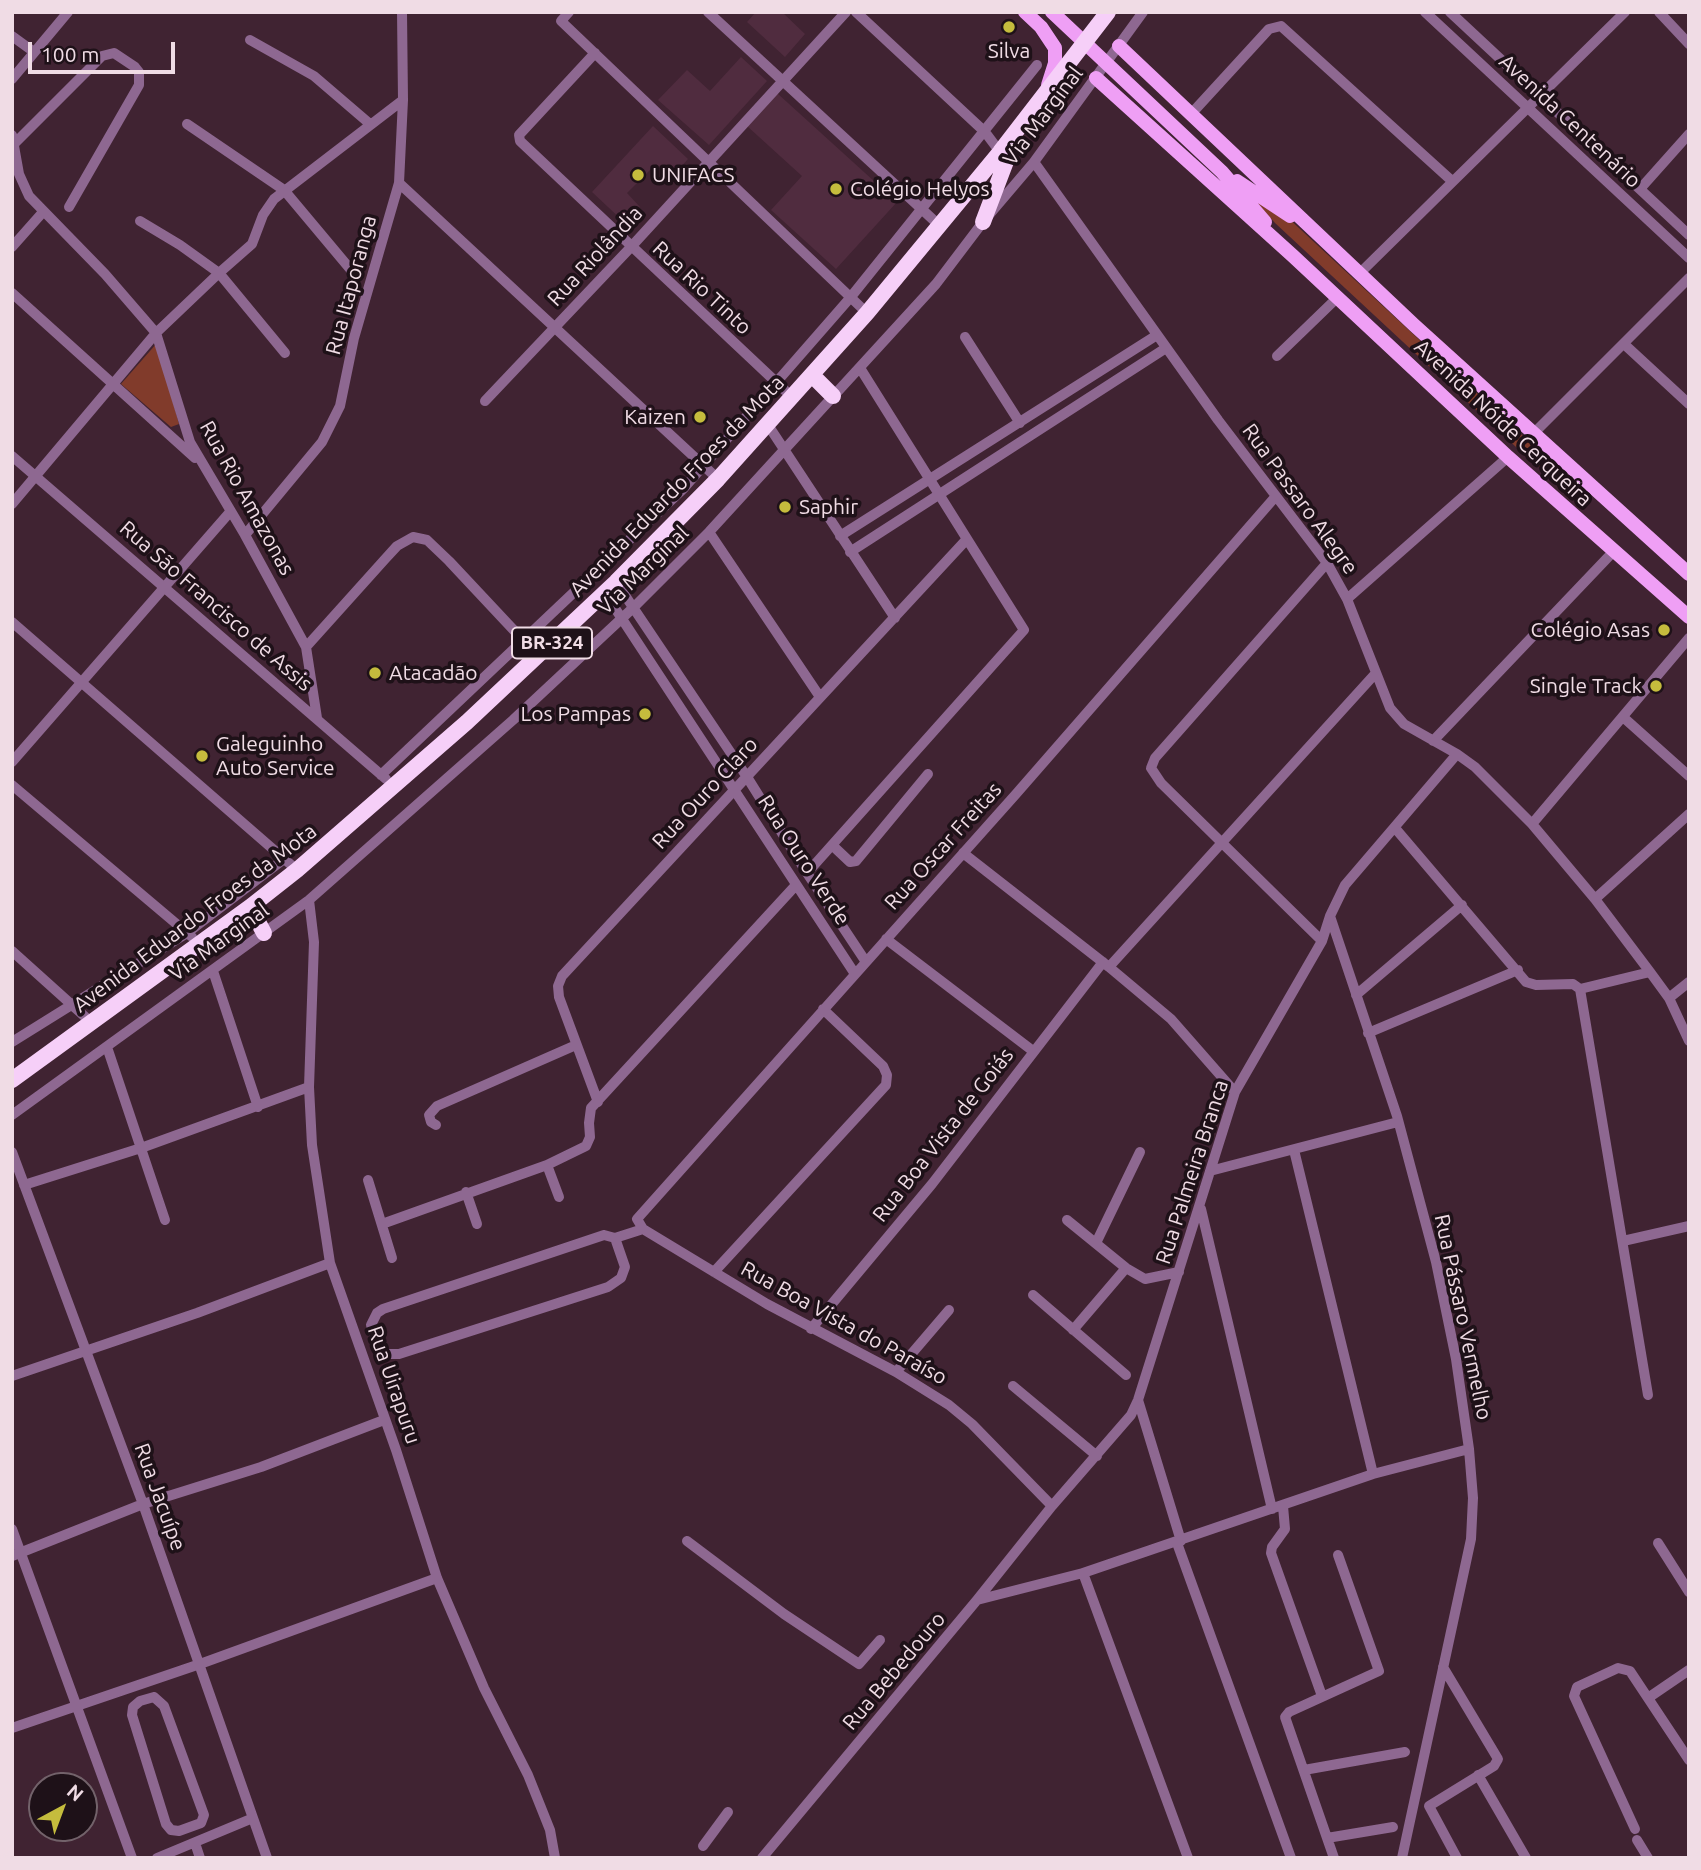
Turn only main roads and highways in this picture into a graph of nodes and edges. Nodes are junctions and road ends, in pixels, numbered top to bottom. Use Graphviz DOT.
graph roads {
  1 [pos="1025,12"];
  2 [pos="1052,12"];
  3 [pos="1066,12"];
  4 [pos="1108,12"];
  5 [pos="1041,27"];
  6 [pos="1119,46"];
  7 [pos="1139,65"];
  8 [pos="1096,78"];
  9 [pos="1114,92"];
  10 [pos="1042,96"];
  11 [pos="1018,130"];
  12 [pos="1222,172"];
  13 [pos="983,222"];
  14 [pos="1320,237"];
  15 [pos="1293,256"];
  16 [pos="813,376"];
  17 [pos="834,396"];
  18 [pos="1689,574"];
  19 [pos="1689,617"];
  20 [pos="250,907"];
  21 [pos="264,933"];
  22 [pos="12,1080"];
  1 -- 5 [label="main road"];
  2 -- 12 [label="main road"];
  3 -- 5 [label="main road"];
  4 -- 10 [label="highway, Avenida Eduardo Froes da Mota / BR-324"];
  5 -- 10 [label="main road"];
  6 -- 7 [label="main road, Avenida Nóide Cerqueira"];
  7 -- 9 [label="main road"];
  7 -- 14 [label="main road, Avenida Nóide Cerqueira"];
  8 -- 9 [label="main road, Avenida Nóide Cerqueira"];
  9 -- 15 [label="main road, Avenida Nóide Cerqueira"];
  10 -- 11 [label="highway, Avenida Eduardo Froes da Mota / BR-324"];
  11 -- 13 [label="highway"];
  11 -- 16 [label="highway, Avenida Eduardo Froes da Mota / BR-324"];
  12 -- 14 [label="main road, Avenida Nóide Cerqueira"];
  12 -- 15 [label="main road, Avenida Nóide Cerqueira"];
  14 -- 18 [label="main road, Avenida Nóide Cerqueira"];
  15 -- 19 [label="main road, Avenida Nóide Cerqueira"];
  16 -- 17 [label="highway"];
  16 -- 20 [label="highway, Avenida Eduardo Froes da Mota / BR-324"];
  20 -- 21 [label="highway"];
  20 -- 22 [label="highway, Avenida Eduardo Froes da Mota / BR-324"];
}
